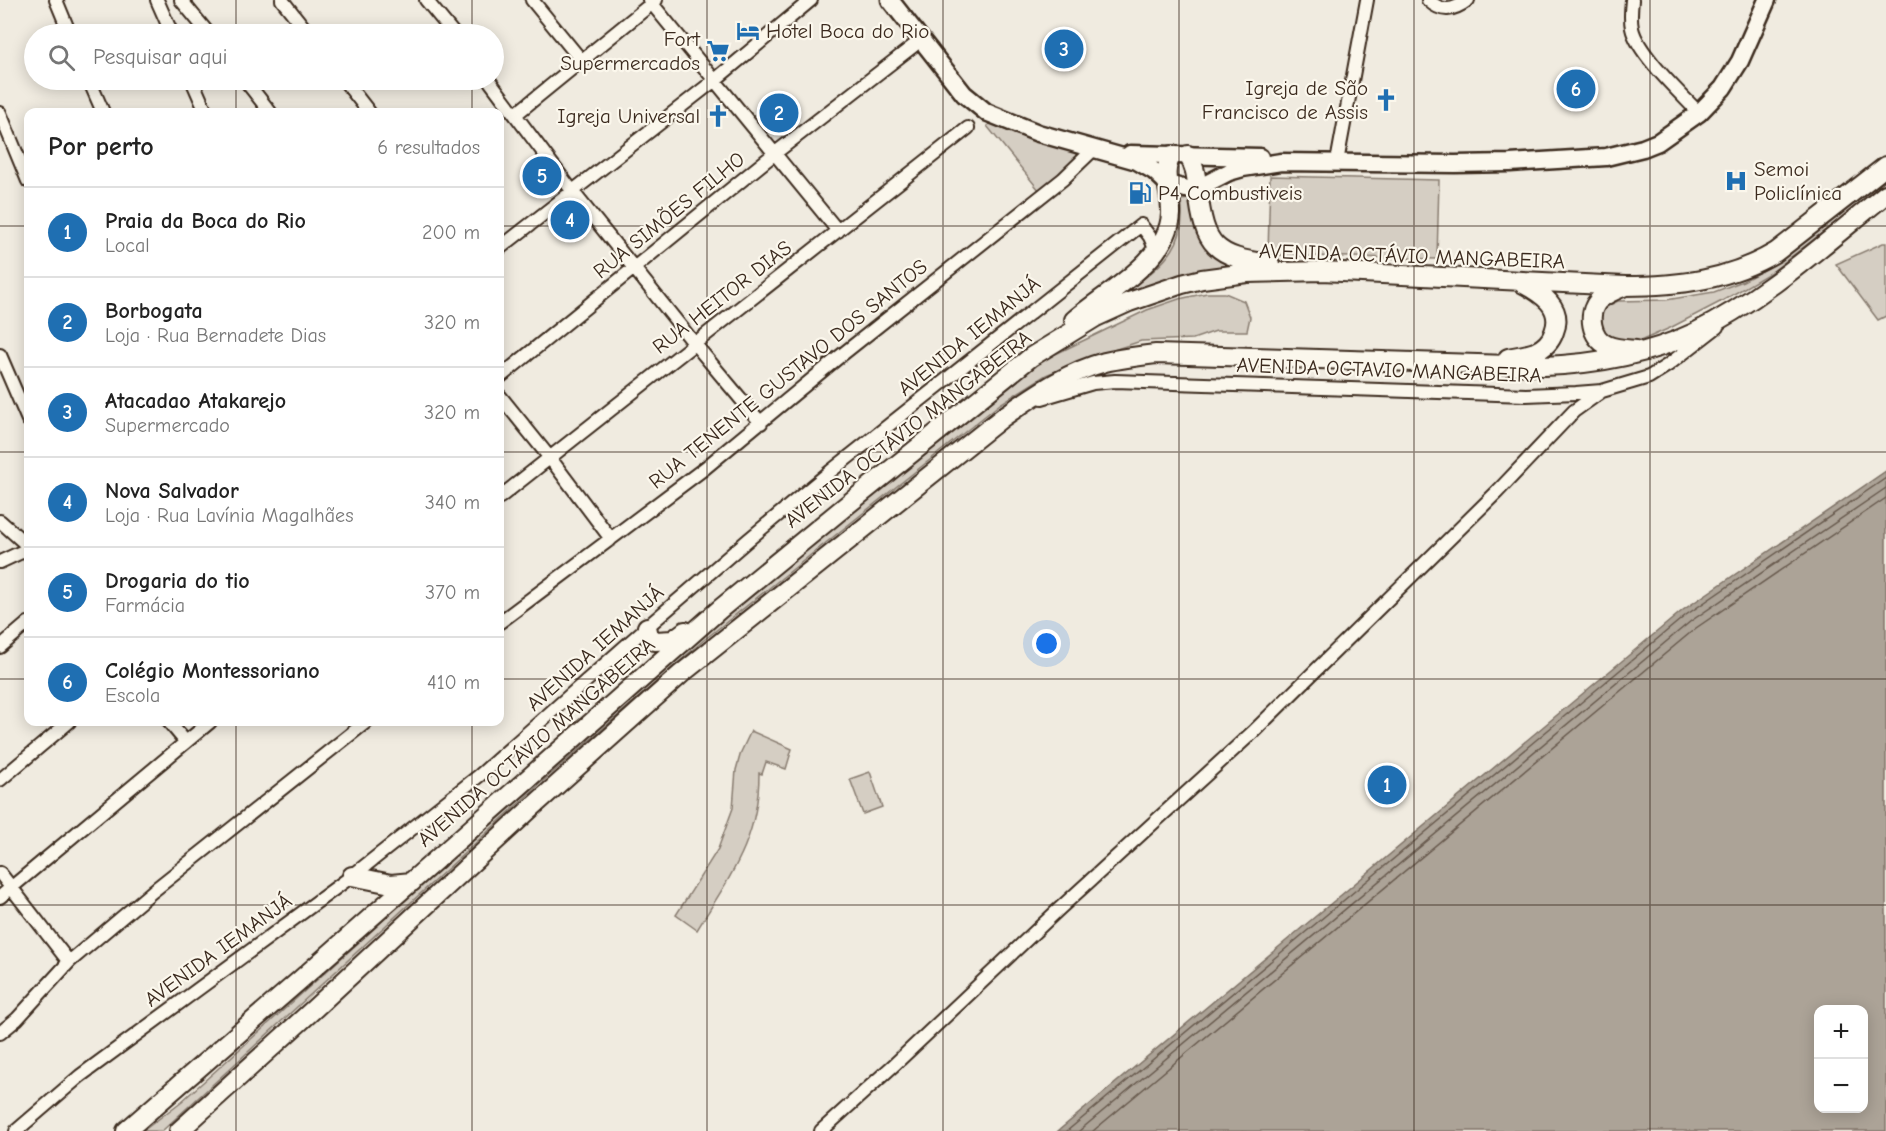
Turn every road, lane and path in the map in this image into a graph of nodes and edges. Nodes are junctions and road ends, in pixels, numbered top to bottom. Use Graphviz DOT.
graph roads {
  1 [pos="56,0"];
  2 [pos="157,0"];
  3 [pos="182,0"];
  4 [pos="282,0"];
  5 [pos="426,0"];
  6 [pos="532,0"];
  7 [pos="811,0"];
  8 [pos="890,0"];
  9 [pos="1367,0"];
  10 [pos="1428,0"];
  11 [pos="1468,0"];
  12 [pos="1632,0"];
  13 [pos="1767,0"];
  14 [pos="652,1"];
  15 [pos="66,24"];
  16 [pos="168,24"];
  17 [pos="201,24"];
  18 [pos="301,24"];
  19 [pos="445,24"];
  20 [pos="921,40"];
  21 [pos="581,60"];
  22 [pos="714,80"];
  23 [pos="93,90"];
  24 [pos="196,90"];
  25 [pos="252,90"];
  26 [pos="351,90"];
  27 [pos="497,90"];
  28 [pos="101,108"];
  29 [pos="204,108"];
  30 [pos="267,108"];
  31 [pos="364,108"];
  32 [pos="0,112"];
  33 [pos="1699,113"];
  34 [pos="516,114"];
  35 [pos="968,128"];
  36 [pos="1094,149"];
  37 [pos="774,154"];
  38 [pos="1111,154"];
  39 [pos="1180,155"];
  40 [pos="1281,162"];
  41 [pos="1337,162"];
  42 [pos="1886,166"];
  43 [pos="24,171"];
  44 [pos="1168,184"];
  45 [pos="1198,188"];
  46 [pos="573,192"];
  47 [pos="1886,194"];
  48 [pos="838,231"];
  49 [pos="504,245"];
  50 [pos="1155,251"];
  51 [pos="634,268"];
  52 [pos="1322,271"];
  53 [pos="1518,281"];
  54 [pos="1625,286"];
  55 [pos="1751,299"];
  56 [pos="694,344"];
  57 [pos="1645,351"];
  58 [pos="0,356"];
  59 [pos="1031,357"];
  60 [pos="1480,364"];
  61 [pos="504,374"];
  62 [pos="1602,391"];
  63 [pos="504,401"];
  64 [pos="24,411"];
  65 [pos="1003,417"];
  66 [pos="761,423"];
  67 [pos="550,458"];
  68 [pos="504,494"];
  69 [pos="0,521"];
  70 [pos="611,539"];
  71 [pos="24,543"];
  72 [pos="24,549"];
  73 [pos="0,562"];
  74 [pos="720,609"];
  75 [pos="504,619"];
  76 [pos="24,626"];
  77 [pos="647,627"];
  78 [pos="0,647"];
  79 [pos="64,726"];
  80 [pos="172,726"];
  81 [pos="205,726"];
  82 [pos="361,726"];
  83 [pos="185,741"];
  84 [pos="0,780"];
  85 [pos="0,873"];
  86 [pos="352,876"];
  87 [pos="412,882"];
  88 [pos="12,887"];
  89 [pos="0,897"];
  90 [pos="69,962"];
  91 [pos="0,1033"];
  92 [pos="16,1131"];
  93 [pos="126,1131"];
  94 [pos="179,1131"];
  95 [pos="821,1131"];
  1 -- 15 [label="street"];
  2 -- 16 [label="street"];
  3 -- 17 [label="street"];
  4 -- 18 [label="street"];
  5 -- 19 [label="street"];
  6 -- 21 [label="street"];
  7 -- 22 [label="street"];
  8 -- 20 [label="street"];
  9 -- 41 [label="street"];
  10 -- 11 [label="street"];
  12 -- 33 [label="street"];
  13 -- 33 [label="street"];
  14 -- 21 [label="street"];
  14 -- 22 [label="street"];
  20 -- 36 [label="street"];
  20 -- 37 [label="street, RUA SIMÕES FILHO"];
  21 -- 34 [label="street"];
  22 -- 37 [label="street"];
  22 -- 46 [label="street"];
  23 -- 28 [label="street"];
  24 -- 29 [label="street"];
  25 -- 30 [label="street"];
  26 -- 31 [label="street"];
  27 -- 34 [label="street"];
  32 -- 43 [label="street"];
  33 -- 41 [label="street"];
  34 -- 46 [label="street"];
  35 -- 48 [label="street, RUA HEITOR DIAS"];
  36 -- 38 [label="street"];
  36 -- 66 [label="street, RUA TENENTE GUSTAVO DOS SANTOS"];
  37 -- 48 [label="street"];
  37 -- 51 [label="street, RUA SIMÕES FILHO"];
  38 -- 39 [label="street"];
  38 -- 44 [label="street"];
  39 -- 40 [label="street"];
  39 -- 44 [label="main road"];
  39 -- 45 [label="main road"];
  40 -- 41 [label="street"];
  40 -- 45 [label="street"];
  42 -- 54 [label="main road, AVENIDA OCTÁVIO MANGABEIRA"];
  44 -- 45 [label="street"];
  44 -- 50 [label="main road"];
  45 -- 52 [label="main road"];
  46 -- 49 [label="street"];
  46 -- 51 [label="street"];
  47 -- 55 [label="main road"];
  48 -- 56 [label="street, RUA HEITOR DIAS"];
  50 -- 59 [label="main road"];
  50 -- 77 [label="street, AVENIDA IEMANJÁ"];
  51 -- 56 [label="street"];
  51 -- 61 [label="street, RUA SIMÕES FILHO"];
  52 -- 53 [label="main road, AVENIDA OCTÁVIO MANGABEIRA"];
  52 -- 59 [label="main road, AVENIDA OCTÁVIO MANGABEIRA"];
  53 -- 54 [label="main road, AVENIDA OCTÁVIO MANGABEIRA"];
  53 -- 60 [label="main road"];
  54 -- 57 [label="main road"];
  55 -- 57 [label="main road"];
  55 -- 62 [label="street, AVENIDA OCTAVIO MANGABEIRA"];
  56 -- 66 [label="street"];
  56 -- 67 [label="street, RUA HEITOR DIAS"];
  57 -- 60 [label="main road"];
  58 -- 64 [label="street"];
  59 -- 74 [label="main road, AVENIDA OCTÁVIO MANGABEIRA"];
  60 -- 65 [label="main road"];
  62 -- 65 [label="street, AVENIDA OCTAVIO MANGABEIRA"];
  62 -- 95 [label="street"];
  63 -- 67 [label="street"];
  65 -- 94 [label="main road"];
  66 -- 70 [label="street, RUA TENENTE GUSTAVO DOS SANTOS"];
  67 -- 68 [label="street, RUA HEITOR DIAS"];
  67 -- 70 [label="street"];
  69 -- 71 [label="street"];
  70 -- 75 [label="street, RUA TENENTE GUSTAVO DOS SANTOS"];
  72 -- 73 [label="street"];
  74 -- 77 [label="main road"];
  74 -- 87 [label="main road, AVENIDA OCTÁVIO MANGABEIRA"];
  76 -- 78 [label="street"];
  77 -- 86 [label="street, AVENIDA IEMANJÁ"];
  79 -- 84 [label="street"];
  80 -- 83 [label="street"];
  81 -- 83 [label="street"];
  82 -- 90 [label="street"];
  83 -- 88 [label="street"];
  85 -- 88 [label="street"];
  86 -- 87 [label="main road"];
  86 -- 92 [label="street, AVENIDA IEMANJÁ"];
  87 -- 93 [label="main road, AVENIDA OCTÁVIO MANGABEIRA"];
  88 -- 89 [label="street"];
  88 -- 90 [label="street"];
  90 -- 91 [label="street"];
}
